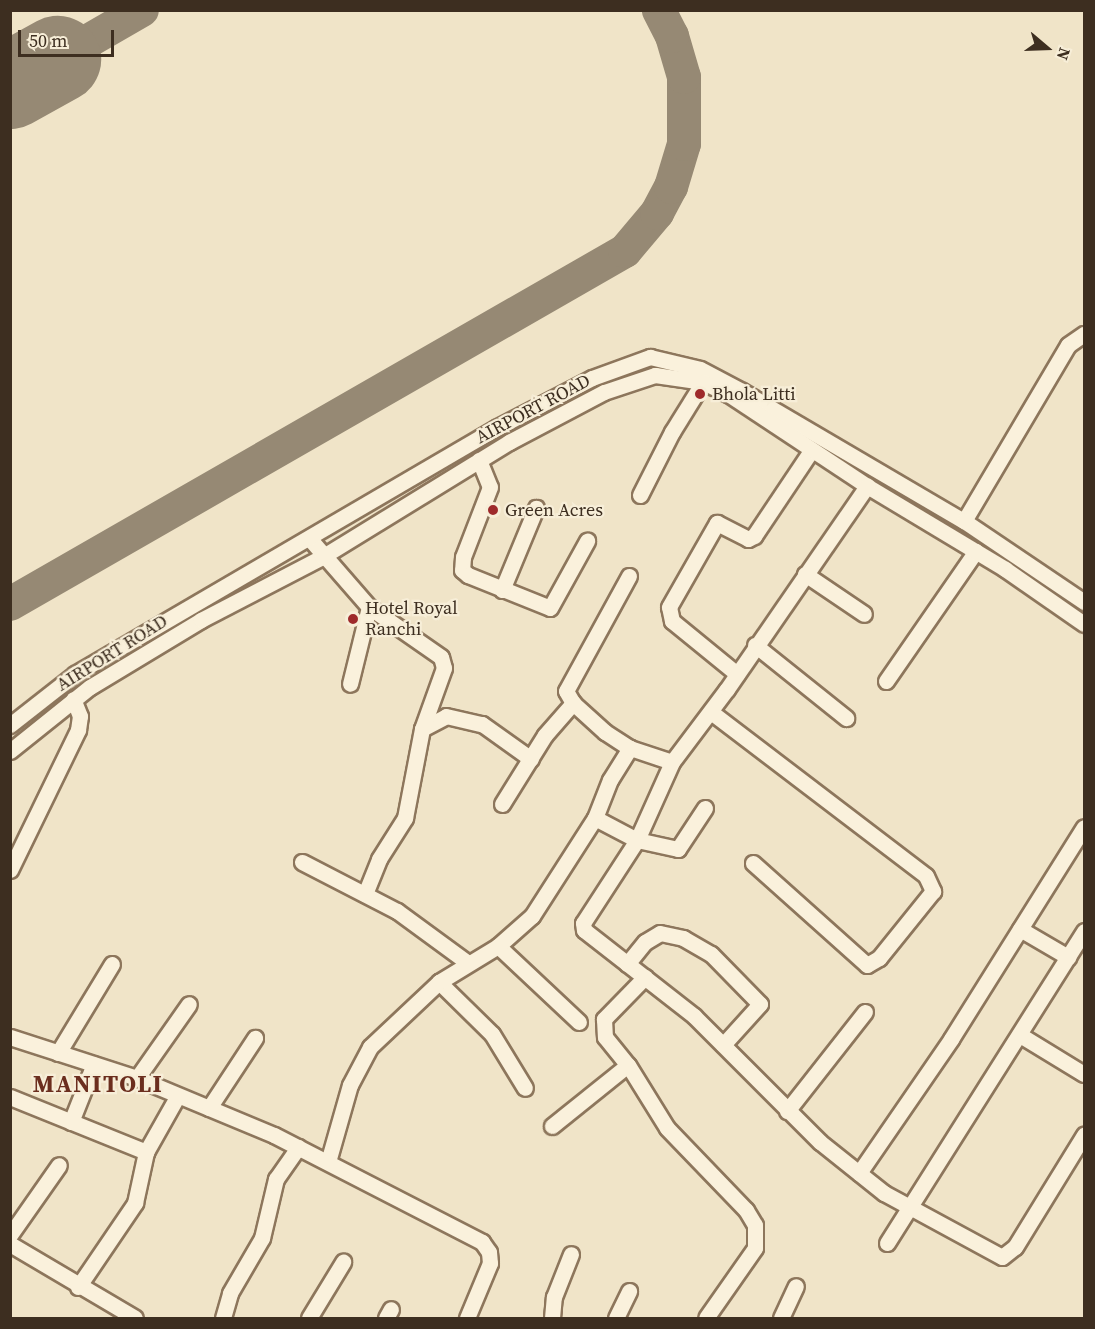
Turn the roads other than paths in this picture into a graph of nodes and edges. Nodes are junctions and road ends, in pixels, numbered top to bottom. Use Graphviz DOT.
graph roads {
  1 [pos="1084,334"];
  2 [pos="703,382"];
  3 [pos="811,451"];
  4 [pos="479,460"];
  5 [pos="867,486"];
  6 [pos="640,495"];
  7 [pos="536,508"];
  8 [pos="964,521"];
  9 [pos="309,538"];
  10 [pos="587,541"];
  11 [pos="976,551"];
  12 [pos="322,557"];
  13 [pos="805,574"];
  14 [pos="629,576"];
  15 [pos="502,590"];
  16 [pos="1084,602"];
  17 [pos="369,607"];
  18 [pos="864,614"];
  19 [pos="1084,624"];
  20 [pos="755,645"];
  21 [pos="737,674"];
  22 [pos="886,681"];
  23 [pos="350,684"];
  24 [pos="73,699"];
  25 [pos="573,703"];
  26 [pos="711,712"];
  27 [pos="846,718"];
  28 [pos="10,725"];
  29 [pos="422,729"];
  30 [pos="630,748"];
  31 [pos="10,751"];
  32 [pos="531,759"];
  33 [pos="672,762"];
  34 [pos="502,804"];
  35 [pos="705,808"];
  36 [pos="595,818"];
  37 [pos="1084,827"];
  38 [pos="637,840"];
  39 [pos="302,862"];
  40 [pos="753,863"];
  41 [pos="10,870"];
  42 [pos="365,894"];
  43 [pos="1020,929"];
  44 [pos="1084,931"];
  45 [pos="498,946"];
  46 [pos="1068,957"];
  47 [pos="468,963"];
  48 [pos="112,964"];
  49 [pos="627,964"];
  50 [pos="645,977"];
  51 [pos="439,982"];
  52 [pos="189,1004"];
  53 [pos="865,1012"];
  54 [pos="579,1022"];
  55 [pos="1020,1035"];
  56 [pos="10,1037"];
  57 [pos="255,1038"];
  58 [pos="723,1045"];
  59 [pos="58,1053"];
  60 [pos="94,1064"];
  61 [pos="628,1065"];
  62 [pos="1084,1074"];
  63 [pos="137,1078"];
  64 [pos="525,1088"];
  65 [pos="10,1097"];
  66 [pos="177,1097"];
  67 [pos="209,1108"];
  68 [pos="787,1111"];
  69 [pos="71,1122"];
  70 [pos="552,1126"];
  71 [pos="1084,1135"];
  72 [pos="298,1147"];
  73 [pos="146,1152"];
  74 [pos="328,1162"];
  75 [pos="59,1165"];
  76 [pos="859,1173"];
  77 [pos="912,1208"];
  78 [pos="10,1235"];
  79 [pos="887,1243"];
  80 [pos="10,1244"];
  81 [pos="571,1254"];
  82 [pos="343,1262"];
  83 [pos="796,1286"];
  84 [pos="78,1287"];
  85 [pos="628,1291"];
  86 [pos="135,1318"];
  87 [pos="223,1318"];
  88 [pos="309,1318"];
  89 [pos="466,1318"];
  90 [pos="552,1318"];
  91 [pos="616,1318"];
  92 [pos="706,1318"];
  93 [pos="781,1318"];
  1 -- 8 [label="street"];
  2 -- 3 [label="street, AIRPORT ROAD"];
  2 -- 4 [label="street, AIRPORT ROAD"];
  2 -- 6 [label="street"];
  3 -- 5 [label="street, AIRPORT ROAD"];
  3 -- 21 [label="street"];
  4 -- 12 [label="street, AIRPORT ROAD"];
  4 -- 15 [label="street"];
  5 -- 11 [label="street, AIRPORT ROAD"];
  5 -- 13 [label="street"];
  7 -- 15 [label="street"];
  8 -- 9 [label="street, AIRPORT ROAD"];
  8 -- 16 [label="street, AIRPORT ROAD"];
  9 -- 12 [label="street"];
  9 -- 28 [label="street, AIRPORT ROAD"];
  10 -- 15 [label="street"];
  11 -- 19 [label="street, AIRPORT ROAD"];
  11 -- 22 [label="street"];
  12 -- 17 [label="street"];
  12 -- 24 [label="street, AIRPORT ROAD"];
  13 -- 18 [label="street"];
  13 -- 20 [label="street"];
  14 -- 25 [label="street"];
  17 -- 23 [label="street"];
  17 -- 29 [label="street"];
  20 -- 21 [label="street"];
  20 -- 27 [label="street"];
  21 -- 26 [label="street"];
  24 -- 31 [label="street, AIRPORT ROAD"];
  24 -- 41 [label="street"];
  25 -- 30 [label="street"];
  25 -- 32 [label="street"];
  26 -- 33 [label="street"];
  26 -- 40 [label="street"];
  29 -- 32 [label="street"];
  29 -- 42 [label="street"];
  30 -- 33 [label="street"];
  30 -- 36 [label="street"];
  32 -- 34 [label="street"];
  33 -- 38 [label="street"];
  35 -- 38 [label="street"];
  36 -- 38 [label="street"];
  36 -- 45 [label="street"];
  37 -- 43 [label="street"];
  38 -- 49 [label="street"];
  39 -- 42 [label="street"];
  42 -- 47 [label="street"];
  43 -- 46 [label="street"];
  43 -- 76 [label="street"];
  44 -- 46 [label="street"];
  45 -- 47 [label="street"];
  45 -- 54 [label="street"];
  46 -- 55 [label="street"];
  47 -- 51 [label="street"];
  48 -- 59 [label="street"];
  49 -- 50 [label="street"];
  49 -- 58 [label="street"];
  50 -- 58 [label="street"];
  50 -- 61 [label="street"];
  51 -- 64 [label="street"];
  51 -- 74 [label="street"];
  52 -- 63 [label="street"];
  53 -- 68 [label="street"];
  55 -- 62 [label="street"];
  55 -- 77 [label="street"];
  56 -- 59 [label="street"];
  57 -- 67 [label="street"];
  58 -- 68 [label="street"];
  59 -- 60 [label="street"];
  60 -- 63 [label="street"];
  60 -- 69 [label="street"];
  61 -- 70 [label="street"];
  61 -- 92 [label="street"];
  63 -- 66 [label="street"];
  65 -- 69 [label="street"];
  66 -- 67 [label="street"];
  66 -- 73 [label="street"];
  67 -- 72 [label="street"];
  68 -- 76 [label="street"];
  69 -- 73 [label="street"];
  71 -- 77 [label="street"];
  72 -- 74 [label="street"];
  72 -- 87 [label="street"];
  73 -- 84 [label="street"];
  74 -- 89 [label="street"];
  75 -- 78 [label="street"];
  76 -- 77 [label="street"];
  77 -- 79 [label="street"];
  80 -- 84 [label="street"];
  81 -- 90 [label="street"];
  82 -- 88 [label="street"];
  83 -- 93 [label="street"];
  84 -- 86 [label="street"];
  85 -- 91 [label="street"];
}
